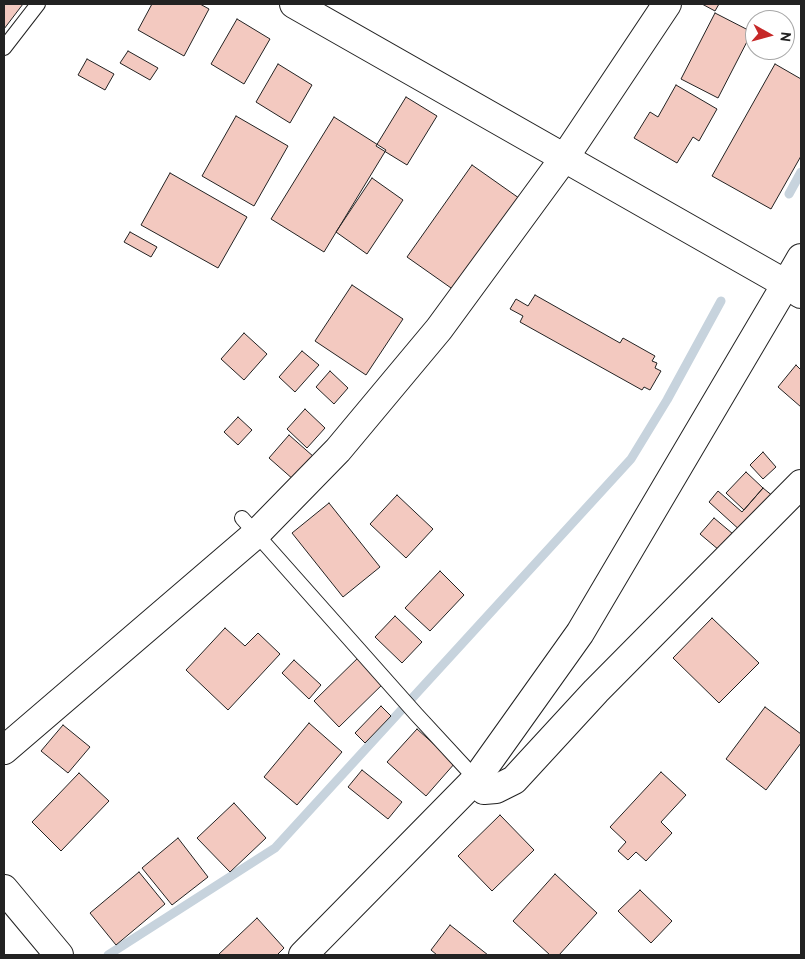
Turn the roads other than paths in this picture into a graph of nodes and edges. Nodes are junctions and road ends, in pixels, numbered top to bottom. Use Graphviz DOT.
graph roads {
  1 [pos="38,4"];
  2 [pos="294,4"];
  3 [pos="667,4"];
  4 [pos="4,48"];
  5 [pos="565,157"];
  6 [pos="801,258"];
  7 [pos="794,289"];
  8 [pos="801,484"];
  9 [pos="249,526"];
  10 [pos="4,750"];
  11 [pos="476,779"];
  12 [pos="4,888"];
  13 [pos="59,955"];
  14 [pos="303,955"];
  1 -- 4 [label="lane"];
  2 -- 5 [label="street"];
  3 -- 5 [label="street"];
  5 -- 7 [label="street"];
  5 -- 9 [label="street"];
  6 -- 7 [label="street"];
  7 -- 11 [label="street"];
  8 -- 11 [label="street"];
  9 -- 10 [label="street"];
  9 -- 11 [label="lane"];
  11 -- 14 [label="street"];
  12 -- 13 [label="street"];
}
